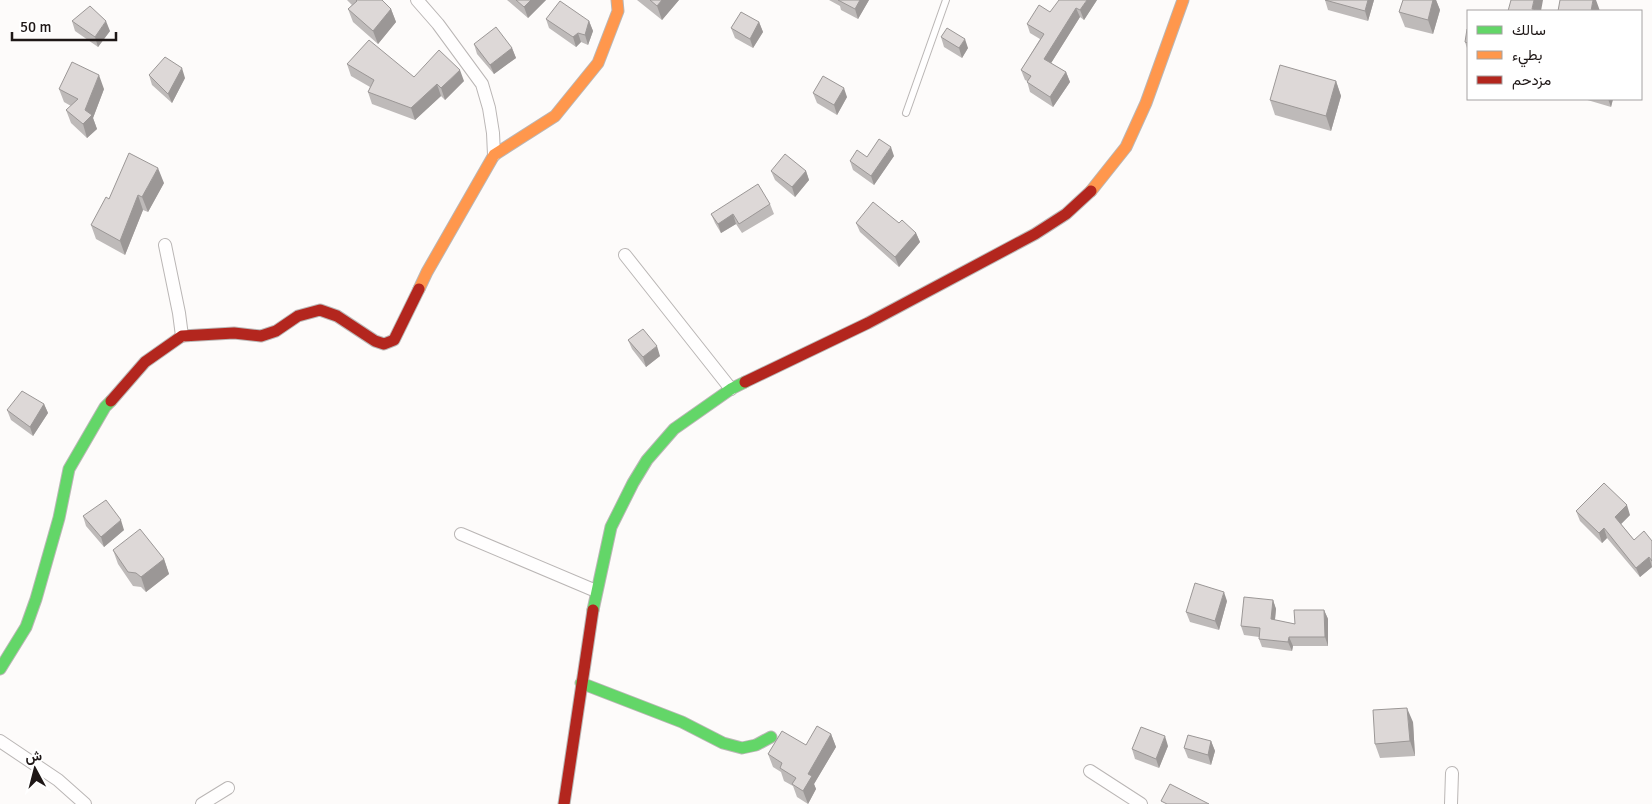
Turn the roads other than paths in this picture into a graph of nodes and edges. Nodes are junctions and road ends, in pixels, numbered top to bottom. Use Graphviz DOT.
graph roads {
  1 [pos="417,0"];
  2 [pos="618,0"];
  3 [pos="946,0"];
  4 [pos="1182,0"];
  5 [pos="906,113"];
  6 [pos="494,155"];
  7 [pos="165,245"];
  8 [pos="625,255"];
  9 [pos="182,336"];
  10 [pos="731,389"];
  11 [pos="461,534"];
  12 [pos="596,591"];
  13 [pos="0,669"];
  14 [pos="581,683"];
  15 [pos="770,737"];
  16 [pos="0,741"];
  17 [pos="1090,771"];
  18 [pos="1452,774"];
  19 [pos="228,788"];
  20 [pos="86,804"];
  21 [pos="202,804"];
  22 [pos="564,804"];
  23 [pos="1141,804"];
  24 [pos="1451,804"];
  1 -- 6 [label="street"];
  2 -- 6 [label="street"];
  3 -- 5 [label="lane"];
  4 -- 10 [label="street"];
  6 -- 9 [label="street"];
  7 -- 9 [label="street"];
  8 -- 10 [label="street"];
  9 -- 13 [label="street"];
  10 -- 12 [label="street"];
  11 -- 12 [label="street"];
  12 -- 14 [label="street"];
  14 -- 15 [label="street"];
  14 -- 22 [label="street"];
  16 -- 20 [label="street"];
  17 -- 23 [label="street"];
  18 -- 24 [label="street"];
  19 -- 21 [label="street"];
}
